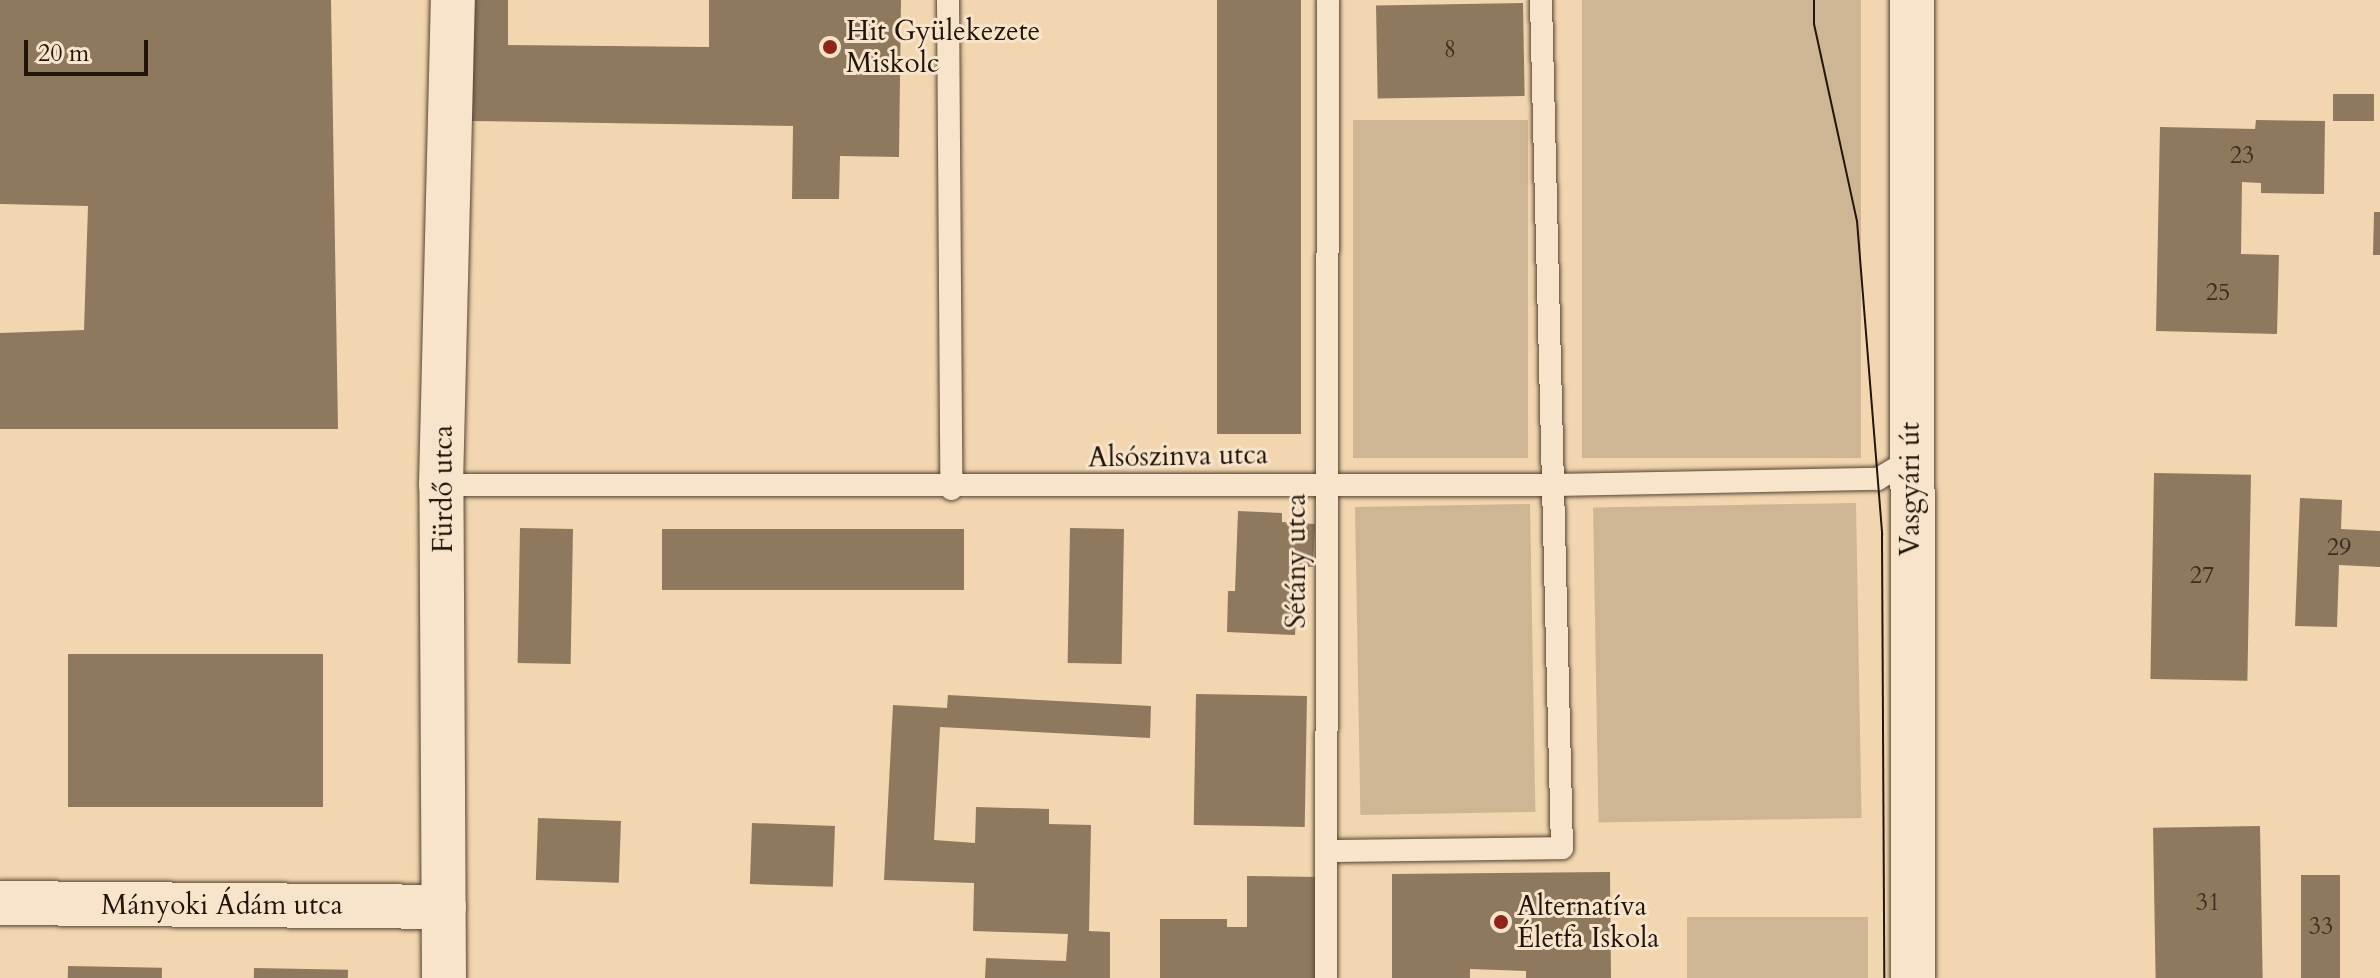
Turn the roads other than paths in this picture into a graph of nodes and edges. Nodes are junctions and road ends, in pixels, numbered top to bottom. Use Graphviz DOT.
graph roads {
  1 [pos="453,0"];
  2 [pos="948,0"];
  3 [pos="1328,0"];
  4 [pos="1541,0"];
  5 [pos="1912,0"];
  6 [pos="1910,460"];
  7 [pos="1325,483"];
  8 [pos="441,485"];
  9 [pos="1555,485"];
  10 [pos="951,489"];
  11 [pos="1326,851"];
  12 [pos="0,903"];
  13 [pos="444,907"];
  14 [pos="444,978"];
  15 [pos="1326,978"];
  16 [pos="1913,978"];
  1 -- 8 [label="street, Fürdő utca"];
  2 -- 10 [label="lane"];
  3 -- 7 [label="lane, Sétány utca"];
  4 -- 9 [label="lane"];
  5 -- 6 [label="street, Vasgyári út"];
  6 -- 9 [label="lane, Alsószinva utca"];
  6 -- 16 [label="street, Vasgyári út"];
  7 -- 9 [label="lane, Alsószinva utca"];
  7 -- 10 [label="lane, Alsószinva utca"];
  7 -- 11 [label="lane, Sétány utca"];
  8 -- 10 [label="lane, Alsószinva utca"];
  8 -- 13 [label="street, Fürdő utca"];
  9 -- 11 [label="lane"];
  11 -- 15 [label="lane, Sétány utca"];
  12 -- 13 [label="street, Mányoki Ádám utca"];
  13 -- 14 [label="street, Fürdő utca"];
}
